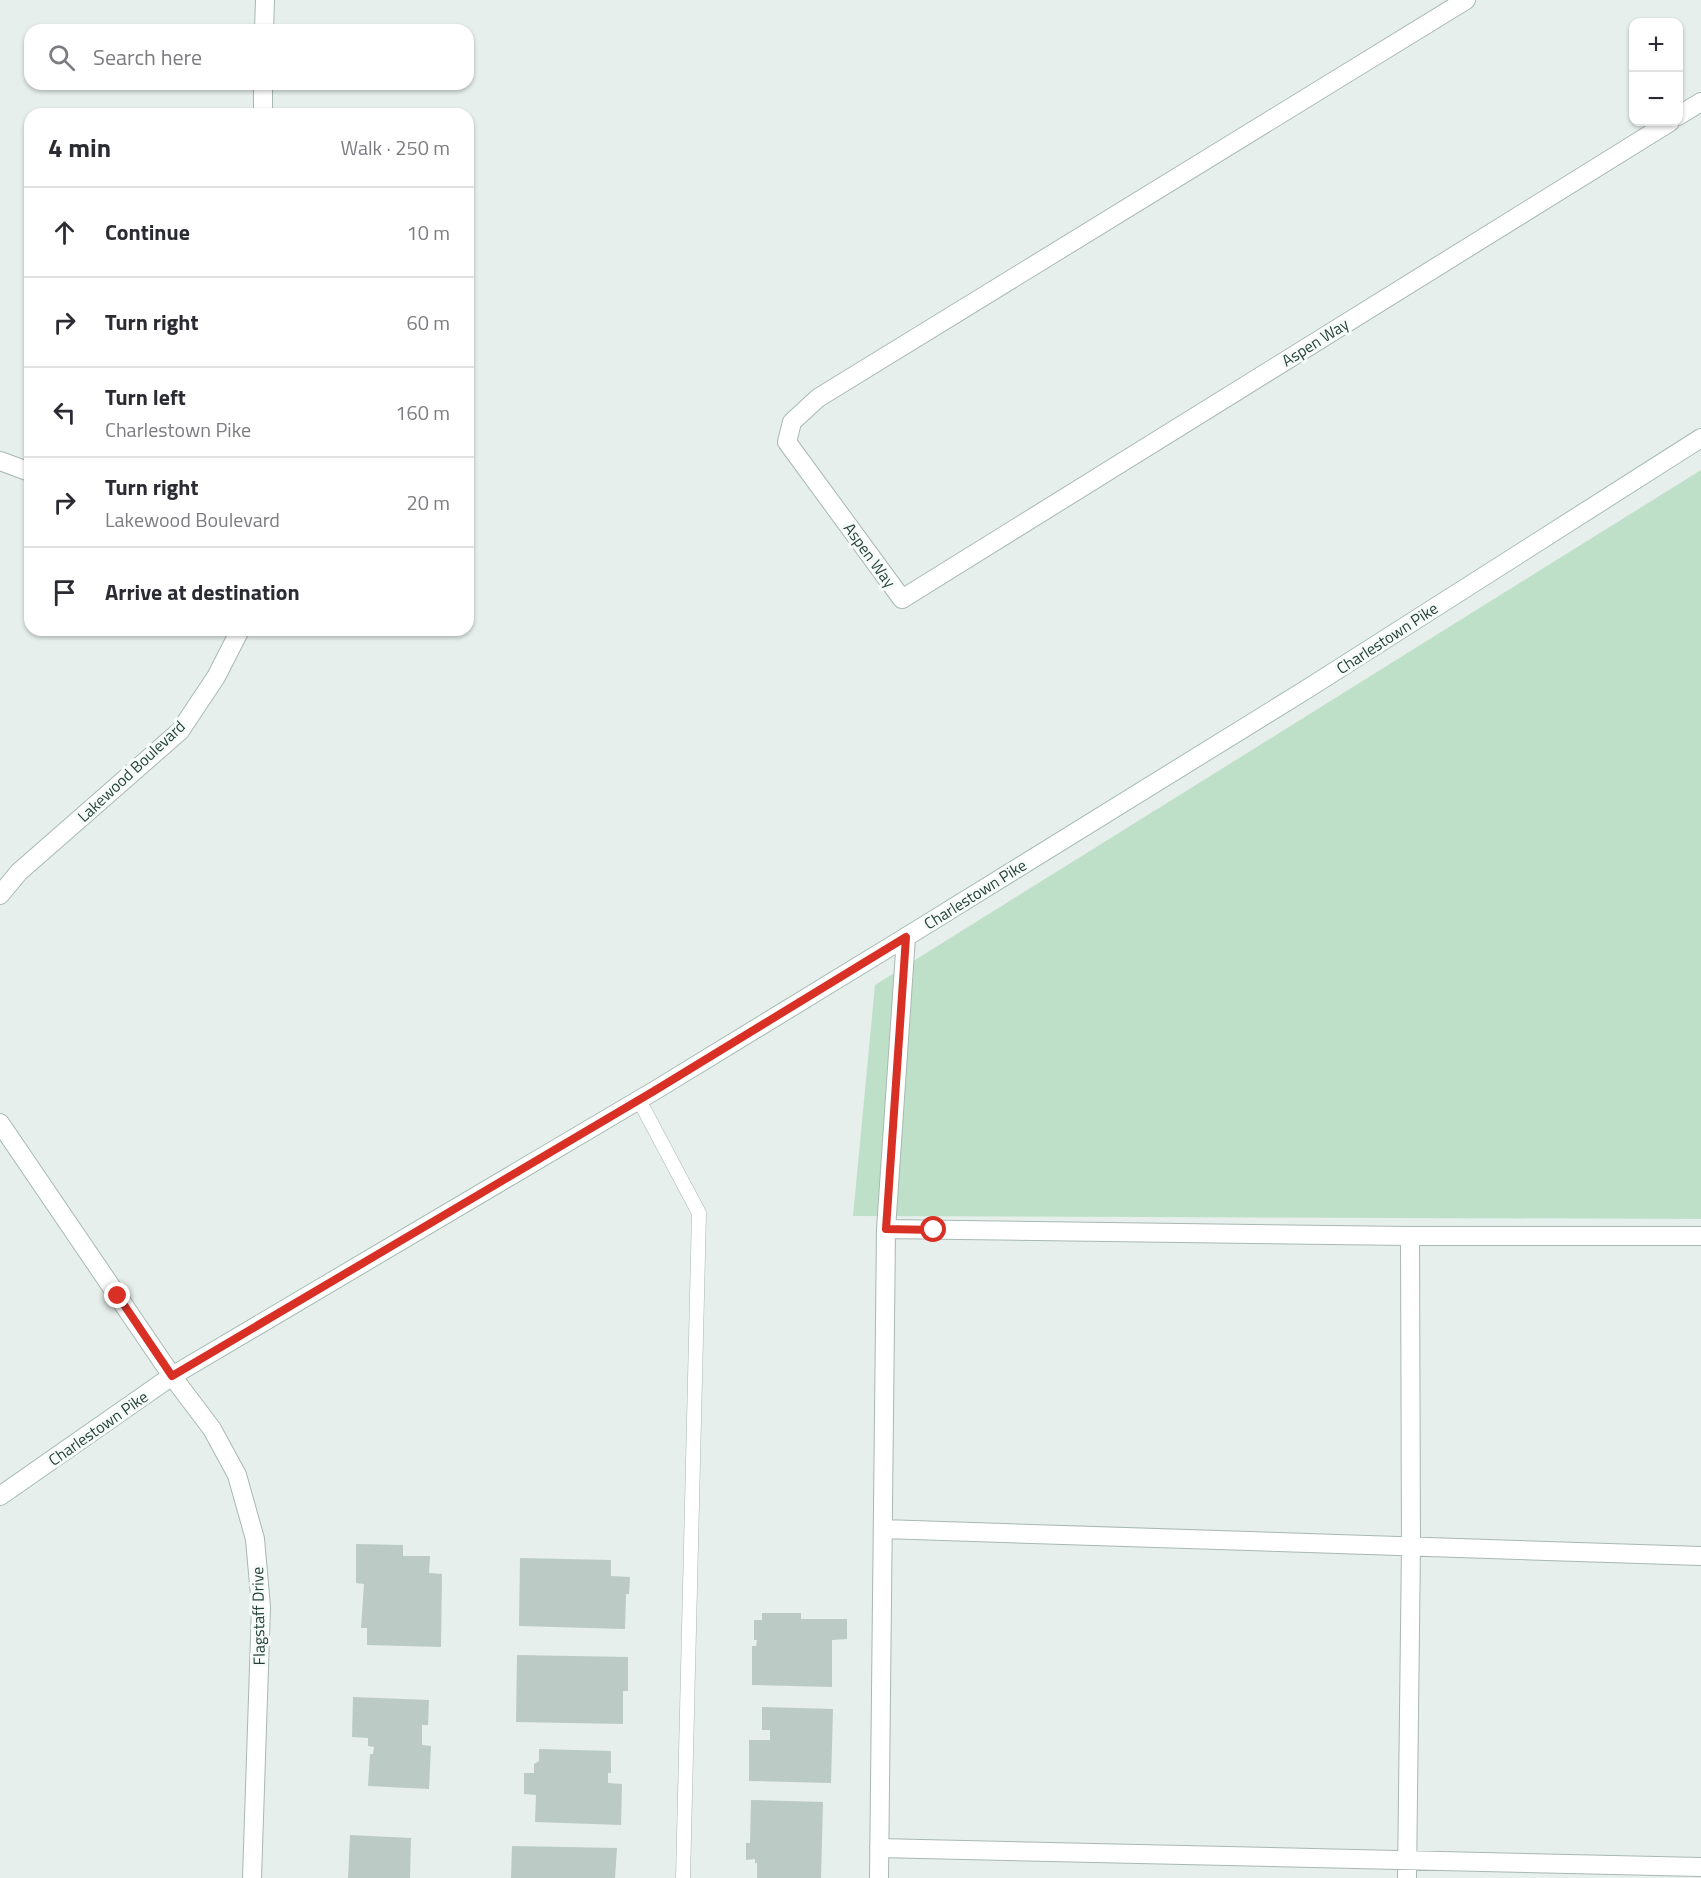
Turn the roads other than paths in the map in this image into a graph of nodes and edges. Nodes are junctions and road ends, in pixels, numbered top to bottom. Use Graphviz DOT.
graph roads {
  1 [pos="265,0"];
  2 [pos="1466,0"];
  3 [pos="264,24"];
  4 [pos="263,90"];
  5 [pos="1701,102"];
  6 [pos="263,108"];
  7 [pos="1683,113"];
  8 [pos="1664,126"];
  9 [pos="1701,438"];
  10 [pos="0,461"];
  11 [pos="24,470"];
  12 [pos="237,636"];
  13 [pos="0,895"];
  14 [pos="906,937"];
  15 [pos="639,1100"];
  16 [pos="0,1123"];
  17 [pos="886,1229"];
  18 [pos="1410,1236"];
  19 [pos="1701,1236"];
  20 [pos="172,1376"];
  21 [pos="0,1496"];
  22 [pos="883,1529"];
  23 [pos="1411,1547"];
  24 [pos="1701,1556"];
  25 [pos="879,1848"];
  26 [pos="1701,1867"];
  27 [pos="1407,1869"];
  28 [pos="252,1878"];
  29 [pos="683,1878"];
  30 [pos="879,1878"];
  1 -- 3 [label="street"];
  2 -- 8 [label="street, Aspen Way"];
  4 -- 6 [label="street"];
  5 -- 7 [label="street"];
  9 -- 14 [label="street, Charlestown Pike"];
  10 -- 11 [label="street"];
  12 -- 13 [label="street, Lakewood Boulevard"];
  14 -- 15 [label="street, Charlestown Pike"];
  14 -- 17 [label="street"];
  15 -- 20 [label="street, Charlestown Pike"];
  15 -- 29 [label="lane"];
  16 -- 20 [label="street"];
  17 -- 18 [label="street"];
  17 -- 22 [label="street"];
  18 -- 19 [label="street"];
  18 -- 23 [label="street"];
  20 -- 21 [label="street, Charlestown Pike"];
  20 -- 28 [label="street, Flagstaff Drive"];
  22 -- 23 [label="street"];
  22 -- 25 [label="street"];
  23 -- 24 [label="street"];
  23 -- 27 [label="street"];
  25 -- 27 [label="street"];
  25 -- 30 [label="street"];
  26 -- 27 [label="street"];
}
